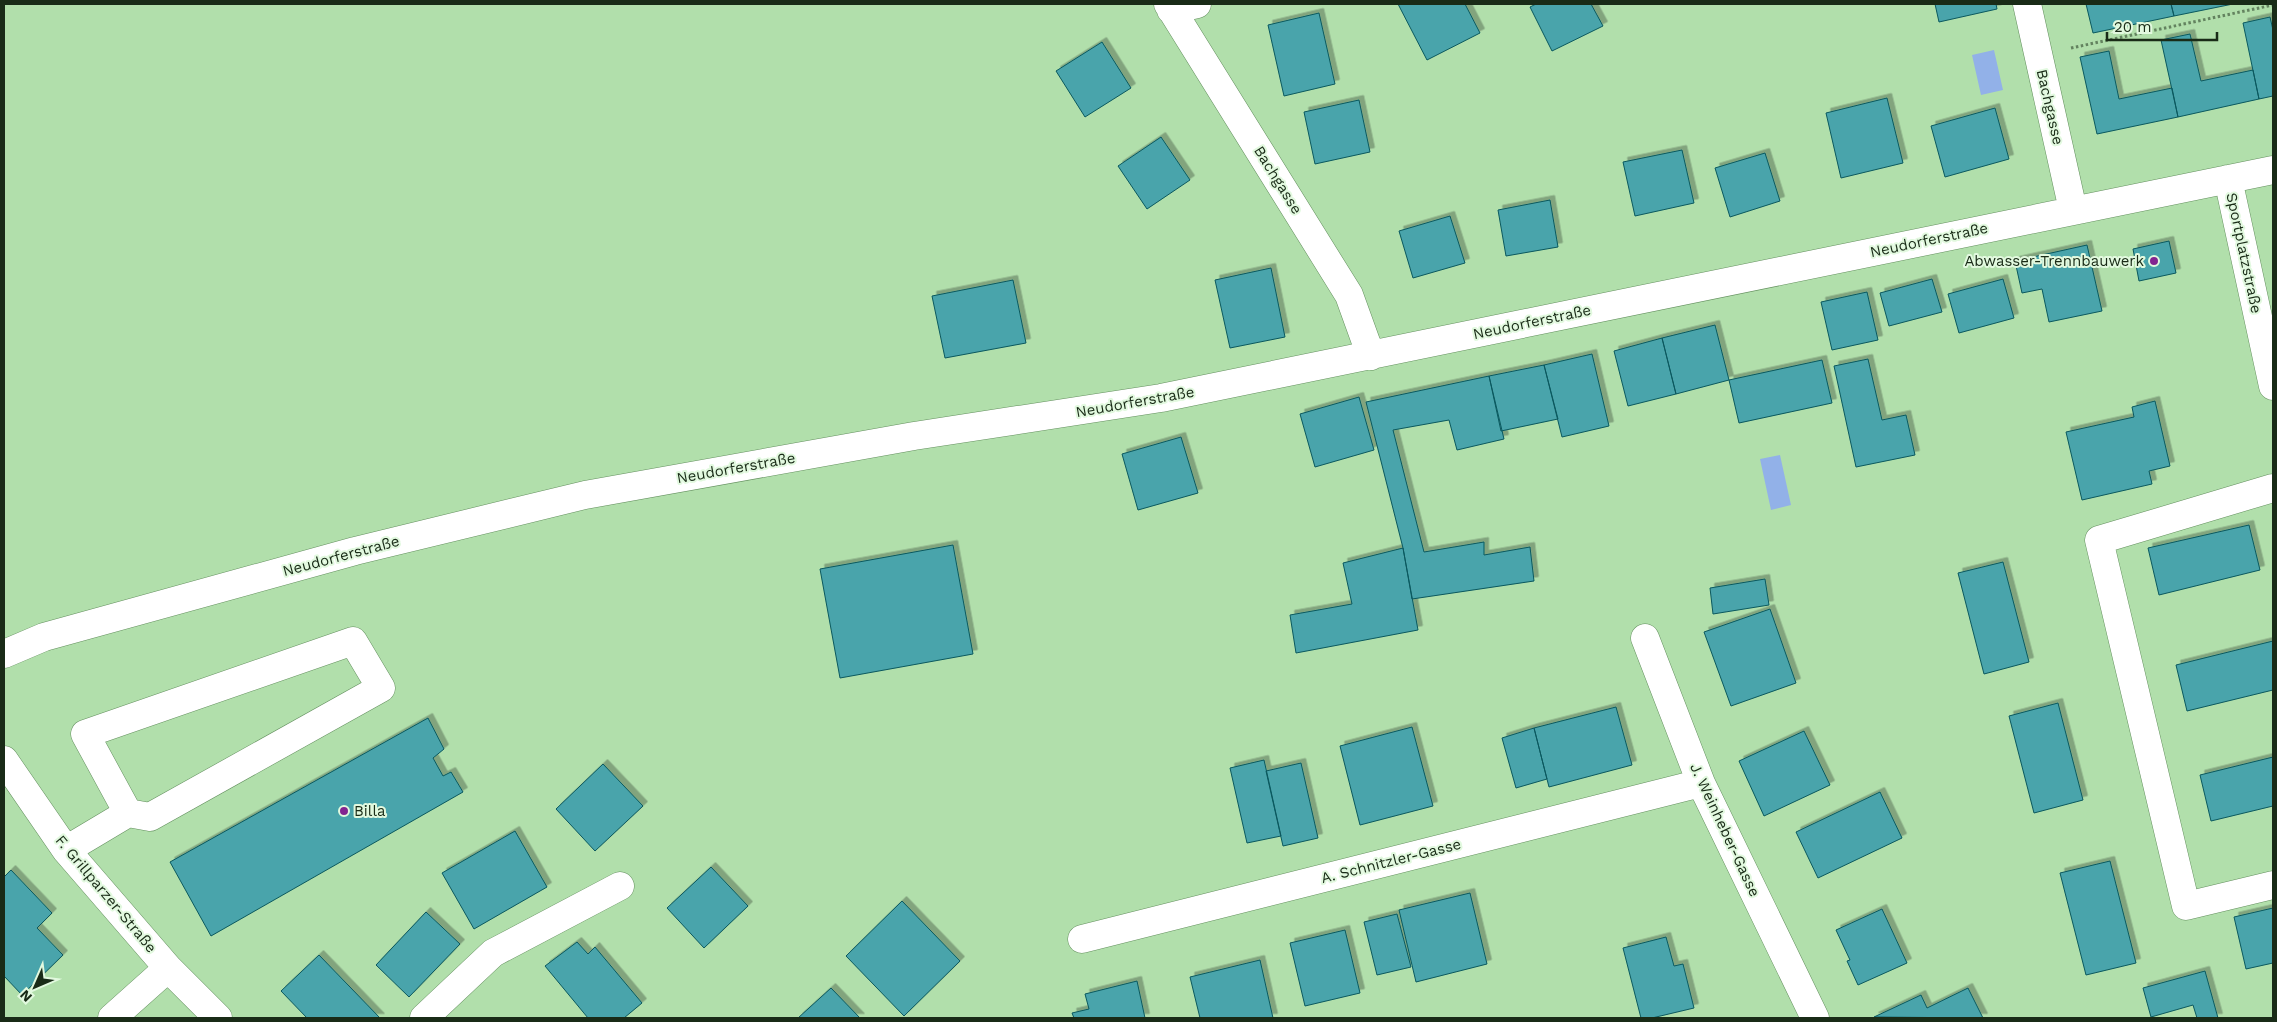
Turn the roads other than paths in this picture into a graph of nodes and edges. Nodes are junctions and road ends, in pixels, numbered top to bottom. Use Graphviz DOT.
graph roads {
  1 [pos="2027,4"];
  2 [pos="1179,6"];
  3 [pos="2273,170"];
  4 [pos="2228,179"];
  5 [pos="2073,210"];
  6 [pos="1371,356"];
  7 [pos="2273,386"];
  8 [pos="2273,488"];
  9 [pos="1645,638"];
  10 [pos="4,654"];
  11 [pos="4,760"];
  12 [pos="1700,783"];
  13 [pos="128,813"];
  14 [pos="66,850"];
  15 [pos="2273,885"];
  16 [pos="620,886"];
  17 [pos="1082,939"];
  18 [pos="168,968"];
  19 [pos="112,1018"];
  20 [pos="218,1018"];
  21 [pos="424,1018"];
  22 [pos="1815,1018"];
  1 -- 5 [label="street, Bachgasse"];
  2 -- 6 [label="street, Bachgasse"];
  3 -- 4 [label="street, Neudorferstraße"];
  4 -- 5 [label="street, Neudorferstraße"];
  4 -- 7 [label="street, Sportplatzstraße"];
  5 -- 6 [label="street, Neudorferstraße"];
  6 -- 10 [label="street, Neudorferstraße"];
  8 -- 15 [label="street"];
  9 -- 12 [label="street, J. Weinheber-Gasse"];
  11 -- 14 [label="street, F. Grillparzer-Straße"];
  12 -- 17 [label="street, A. Schnitzler-Gasse"];
  12 -- 22 [label="street, J. Weinheber-Gasse"];
  13 -- 13 [label="street"];
  13 -- 14 [label="street"];
  14 -- 18 [label="street, F. Grillparzer-Straße"];
  16 -- 21 [label="street"];
  18 -- 19 [label="street"];
  18 -- 20 [label="street, F. Grillparzer-Straße"];
}
